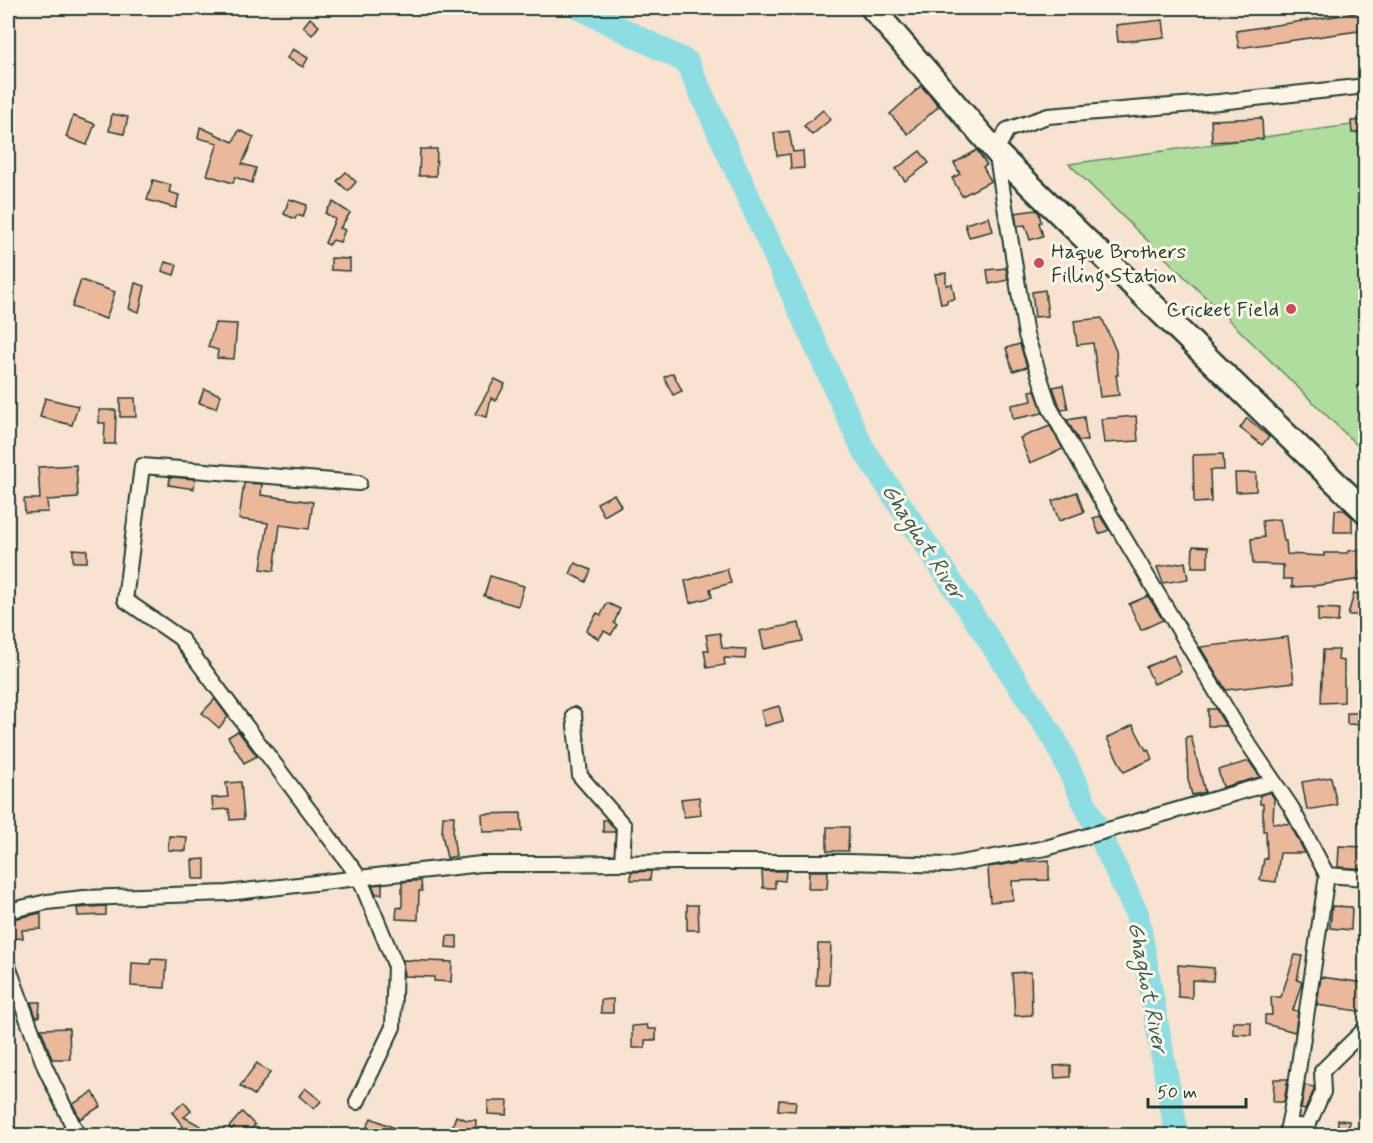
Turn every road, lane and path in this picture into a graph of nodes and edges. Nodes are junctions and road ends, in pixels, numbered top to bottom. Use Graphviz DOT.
graph roads {
  1 [pos="872,8"];
  2 [pos="1365,86"];
  3 [pos="996,151"];
  4 [pos="359,483"];
  5 [pos="1365,512"];
  6 [pos="574,715"];
  7 [pos="1274,782"];
  8 [pos="622,863"];
  9 [pos="1327,875"];
  10 [pos="359,877"];
  11 [pos="1365,878"];
  12 [pos="8,911"];
  13 [pos="8,966"];
  14 [pos="1365,1028"];
  15 [pos="357,1102"];
  16 [pos="1288,1130"];
  17 [pos="78,1136"];
  1 -- 3 [label="highway"];
  2 -- 3 [label="street"];
  3 -- 5 [label="highway"];
  3 -- 7 [label="street"];
  4 -- 10 [label="street"];
  6 -- 8 [label="street"];
  7 -- 8 [label="street"];
  7 -- 9 [label="street"];
  8 -- 10 [label="street"];
  9 -- 11 [label="street"];
  9 -- 16 [label="street"];
  10 -- 12 [label="street"];
  10 -- 15 [label="street"];
  13 -- 17 [label="street"];
  14 -- 16 [label="street"];
}
